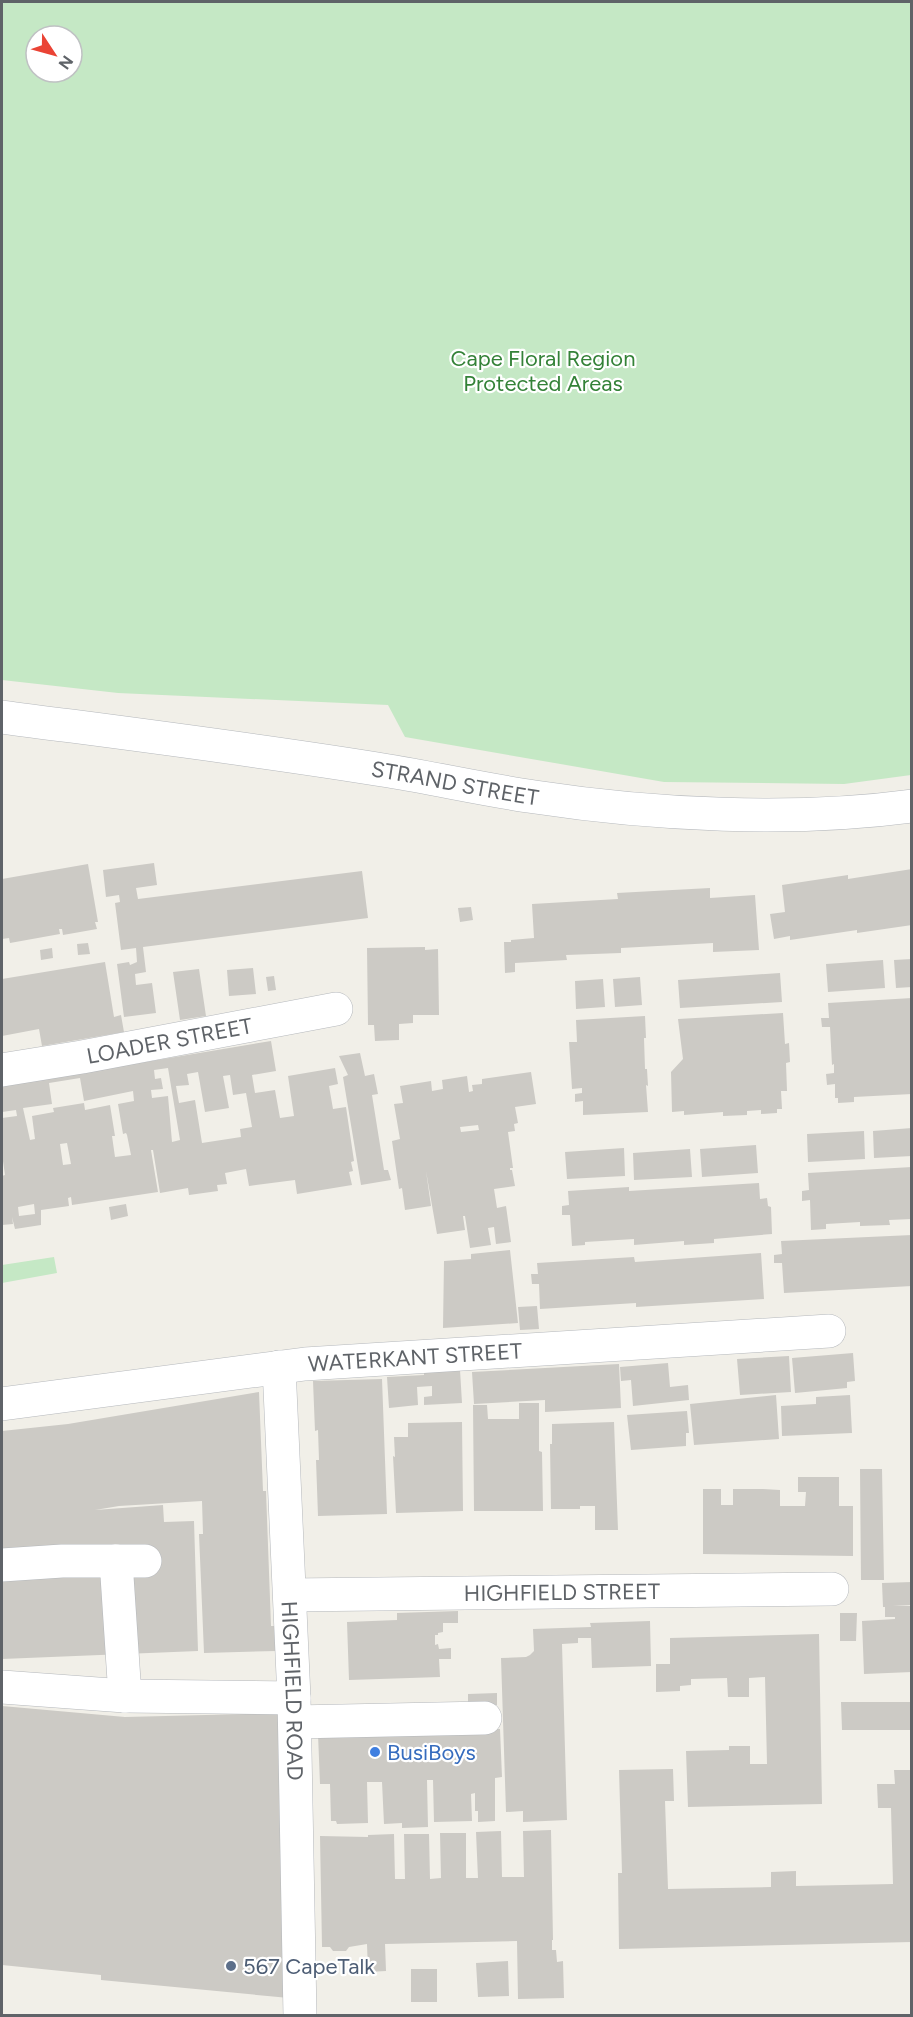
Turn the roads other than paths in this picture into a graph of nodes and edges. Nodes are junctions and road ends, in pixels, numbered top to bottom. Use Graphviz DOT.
graph roads {
  1 [pos="2,717"];
  2 [pos="912,806"];
  3 [pos="336,1009"];
  4 [pos="2,1070"];
  5 [pos="829,1331"];
  6 [pos="279,1367"];
  7 [pos="2,1404"];
  8 [pos="2,1565"];
  9 [pos="832,1588"];
  10 [pos="290,1595"];
  11 [pos="2,1687"];
  12 [pos="125,1696"];
  13 [pos="295,1710"];
  14 [pos="485,1718"];
  15 [pos="300,2016"];
  1 -- 2 [label="street, STRAND STREET"];
  3 -- 4 [label="street, LOADER STREET"];
  5 -- 6 [label="street, WATERKANT STREET"];
  6 -- 7 [label="street, WATERKANT STREET"];
  6 -- 10 [label="street, HIGHFIELD ROAD"];
  8 -- 12 [label="street"];
  9 -- 10 [label="street, HIGHFIELD STREET"];
  10 -- 13 [label="street, HIGHFIELD ROAD"];
  11 -- 12 [label="street"];
  12 -- 13 [label="street"];
  13 -- 14 [label="street"];
  13 -- 15 [label="street, HIGHFIELD ROAD"];
}
